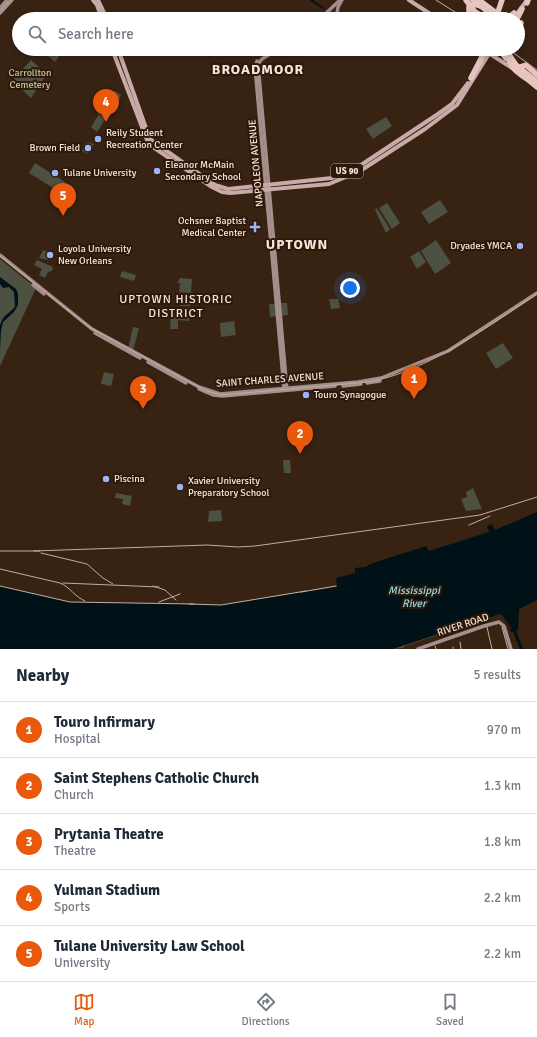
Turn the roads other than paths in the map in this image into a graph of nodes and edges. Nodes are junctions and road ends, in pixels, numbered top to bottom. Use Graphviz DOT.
graph roads {
  1 [pos="8,0"];
  2 [pos="12,0"];
  3 [pos="93,0"];
  4 [pos="98,0"];
  5 [pos="341,0"];
  6 [pos="407,0"];
  7 [pos="477,0"];
  8 [pos="502,0"];
  9 [pos="469,1"];
  10 [pos="525,2"];
  11 [pos="483,5"];
  12 [pos="0,8"];
  13 [pos="493,11"];
  14 [pos="100,12"];
  15 [pos="104,12"];
  16 [pos="328,12"];
  17 [pos="337,12"];
  18 [pos="426,12"];
  19 [pos="469,12"];
  20 [pos="476,12"];
  21 [pos="478,12"];
  22 [pos="489,12"];
  23 [pos="498,12"];
  24 [pos="518,12"];
  25 [pos="518,12"];
  26 [pos="0,13"];
  27 [pos="115,56"];
  28 [pos="121,56"];
  29 [pos="483,56"];
  30 [pos="486,56"];
  31 [pos="496,56"];
  32 [pos="497,56"];
  33 [pos="505,56"];
  34 [pos="512,56"];
  35 [pos="262,57"];
  36 [pos="116,59"];
  37 [pos="125,68"];
  38 [pos="524,70"];
  39 [pos="526,77"];
  40 [pos="471,80"];
  41 [pos="537,82"];
  42 [pos="269,187"];
  43 [pos="0,257"];
  44 [pos="537,294"];
  45 [pos="286,390"];
  46 [pos="418,649"];
  47 [pos="511,649"];
  1 -- 12 [label="main road"];
  2 -- 26 [label="main road"];
  3 -- 14 [label="main road"];
  4 -- 15 [label="main road"];
  5 -- 16 [label="main road"];
  5 -- 17 [label="main road"];
  6 -- 18 [label="main road"];
  7 -- 11 [label="highway"];
  7 -- 22 [label="highway"];
  8 -- 23 [label="highway"];
  9 -- 11 [label="highway"];
  9 -- 20 [label="highway"];
  9 -- 21 [label="highway"];
  10 -- 24 [label="highway"];
  10 -- 25 [label="main road"];
  11 -- 13 [label="highway"];
  11 -- 19 [label="highway"];
  27 -- 36 [label="main road, US 90"];
  28 -- 37 [label="main road, US 90"];
  29 -- 40 [label="highway"];
  30 -- 40 [label="main road, US 90"];
  31 -- 38 [label="main road"];
  32 -- 38 [label="main road"];
  33 -- 41 [label="highway"];
  34 -- 41 [label="highway"];
  35 -- 42 [label="main road, NAPOLEON AVENUE"];
  36 -- 37 [label="main road"];
  36 -- 42 [label="main road, US 90"];
  37 -- 42 [label="main road, US 90"];
  38 -- 39 [label="main road"];
  38 -- 39 [label="main road"];
  38 -- 41 [label="highway"];
  39 -- 41 [label="main road"];
  40 -- 42 [label="main road, US 90"];
  42 -- 45 [label="main road, NAPOLEON AVENUE"];
  43 -- 45 [label="main road, SAINT CHARLES AVENUE"];
  44 -- 45 [label="main road, SAINT CHARLES AVENUE"];
  46 -- 47 [label="main road, RIVER ROAD"];
}
